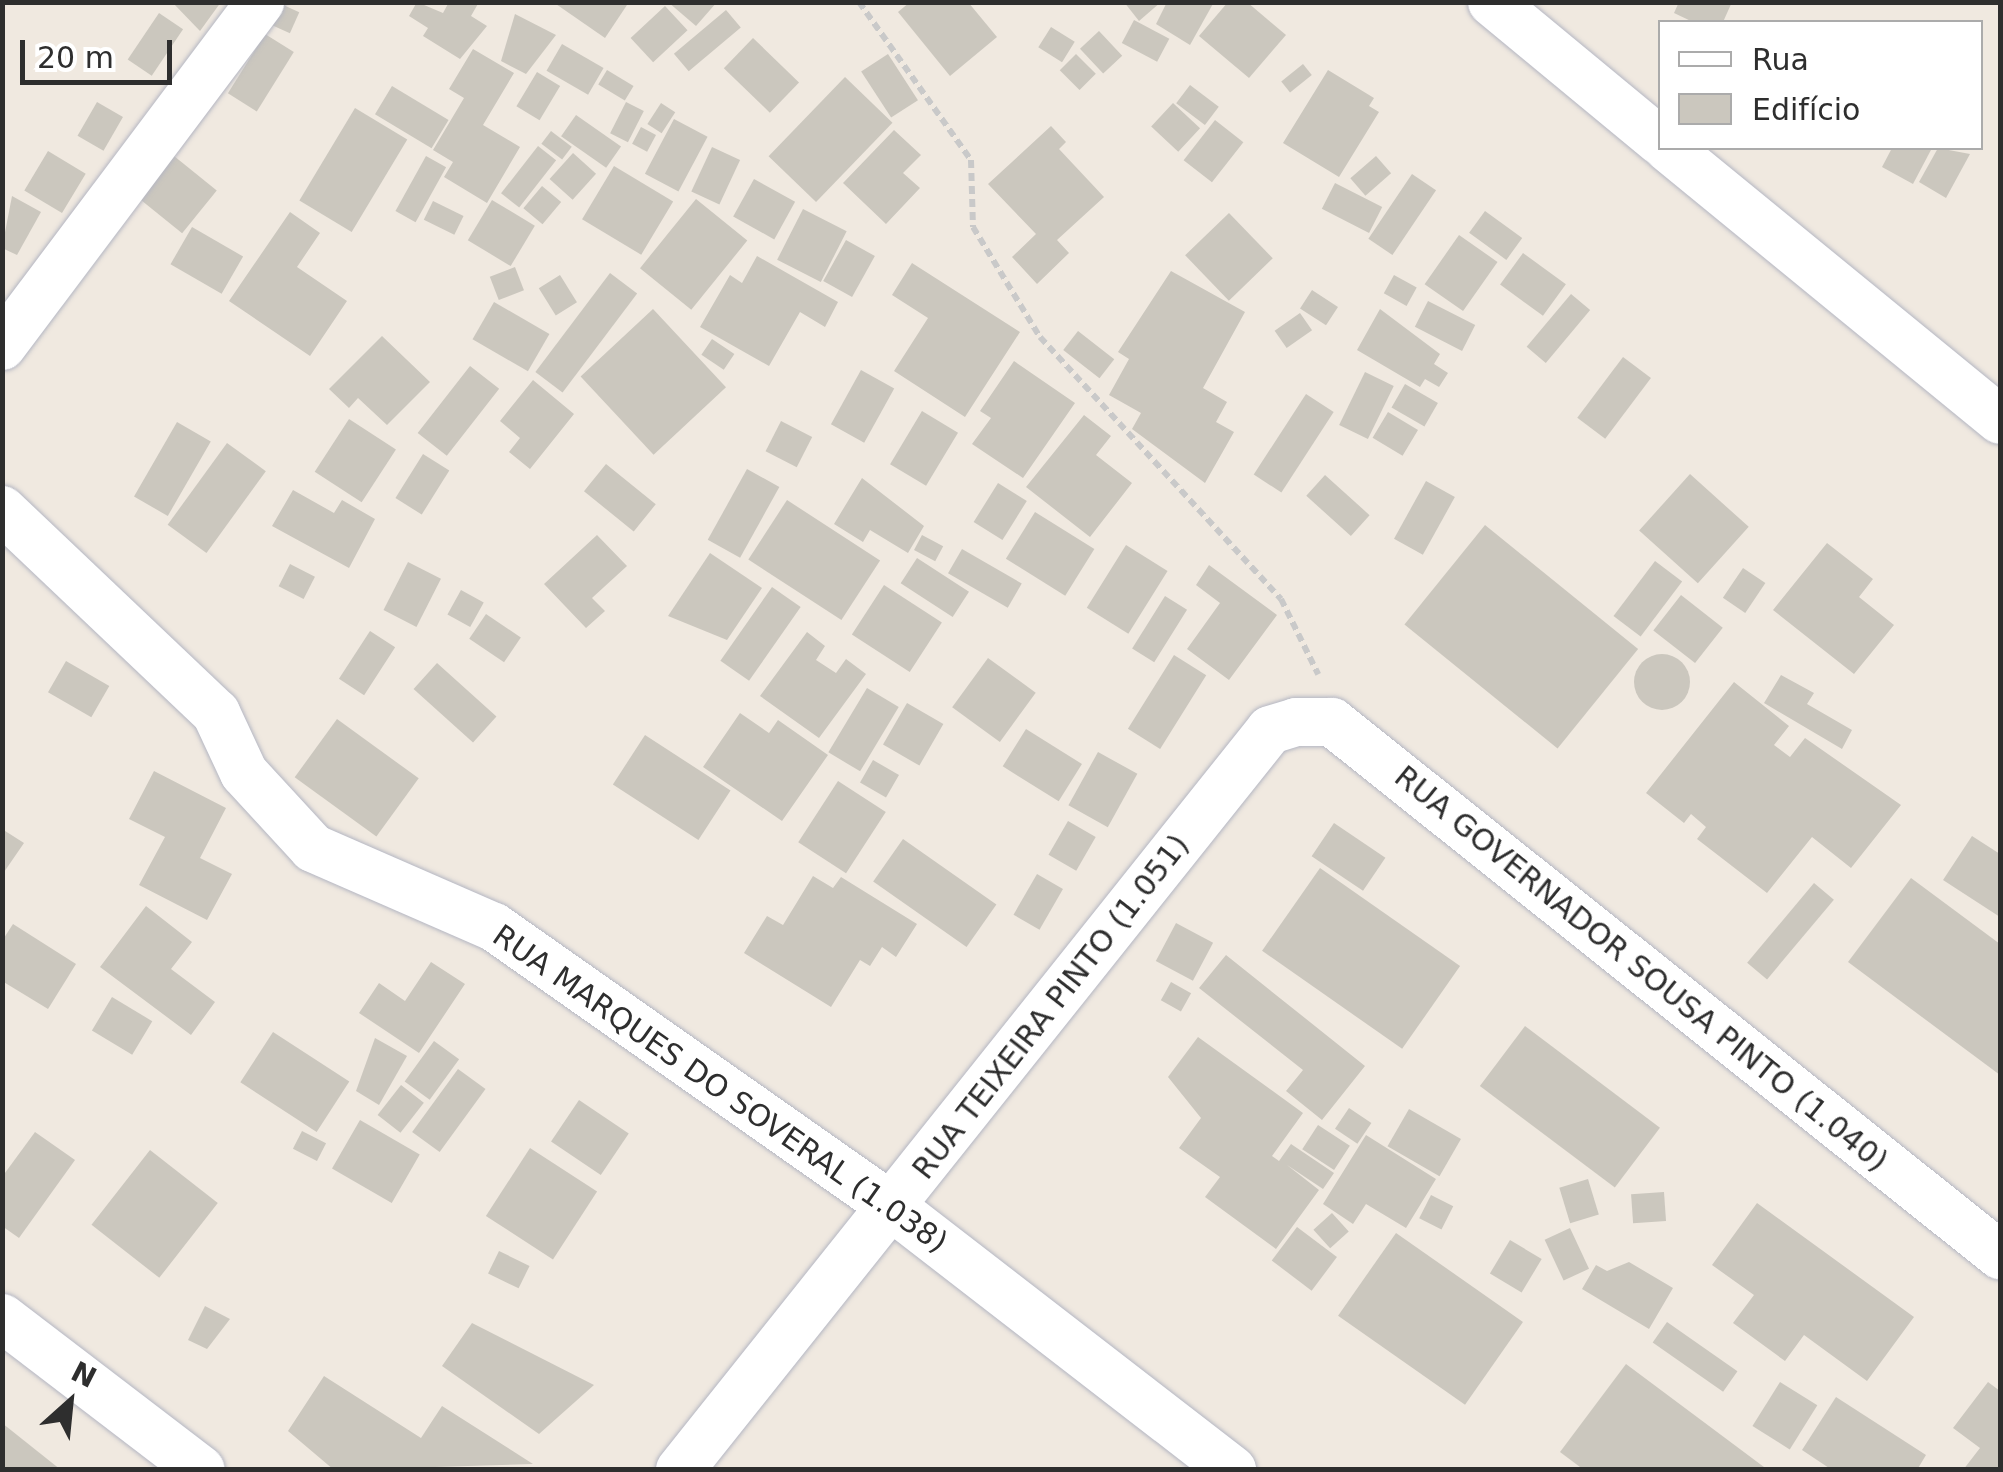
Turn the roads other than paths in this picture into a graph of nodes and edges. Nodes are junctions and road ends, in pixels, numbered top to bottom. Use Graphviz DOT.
graph roads {
  1 [pos="260,2"];
  2 [pos="1492,2"];
  3 [pos="1658,139"];
  4 [pos="1670,150"];
  5 [pos="2,346"];
  6 [pos="2000,420"];
  7 [pos="2,510"];
  8 [pos="1270,730"];
  9 [pos="892,1206"];
  10 [pos="2000,1255"];
  11 [pos="2,1318"];
  12 [pos="201,1470"];
  13 [pos="680,1470"];
  14 [pos="1232,1470"];
  1 -- 5 [label="street"];
  2 -- 3 [label="street"];
  4 -- 6 [label="street"];
  7 -- 9 [label="street, RUA MARQUES DO SOVERAL (1.038)"];
  8 -- 9 [label="street, RUA TEIXEIRA PINTO (1.051)"];
  8 -- 10 [label="street, RUA GOVERNADOR SOUSA PINTO (1.040)"];
  9 -- 13 [label="street, RUA TEIXEIRA PINTO (1.051)"];
  9 -- 14 [label="street, RUA MARQUES DO SOVERAL (1.038)"];
  11 -- 12 [label="street"];
}
